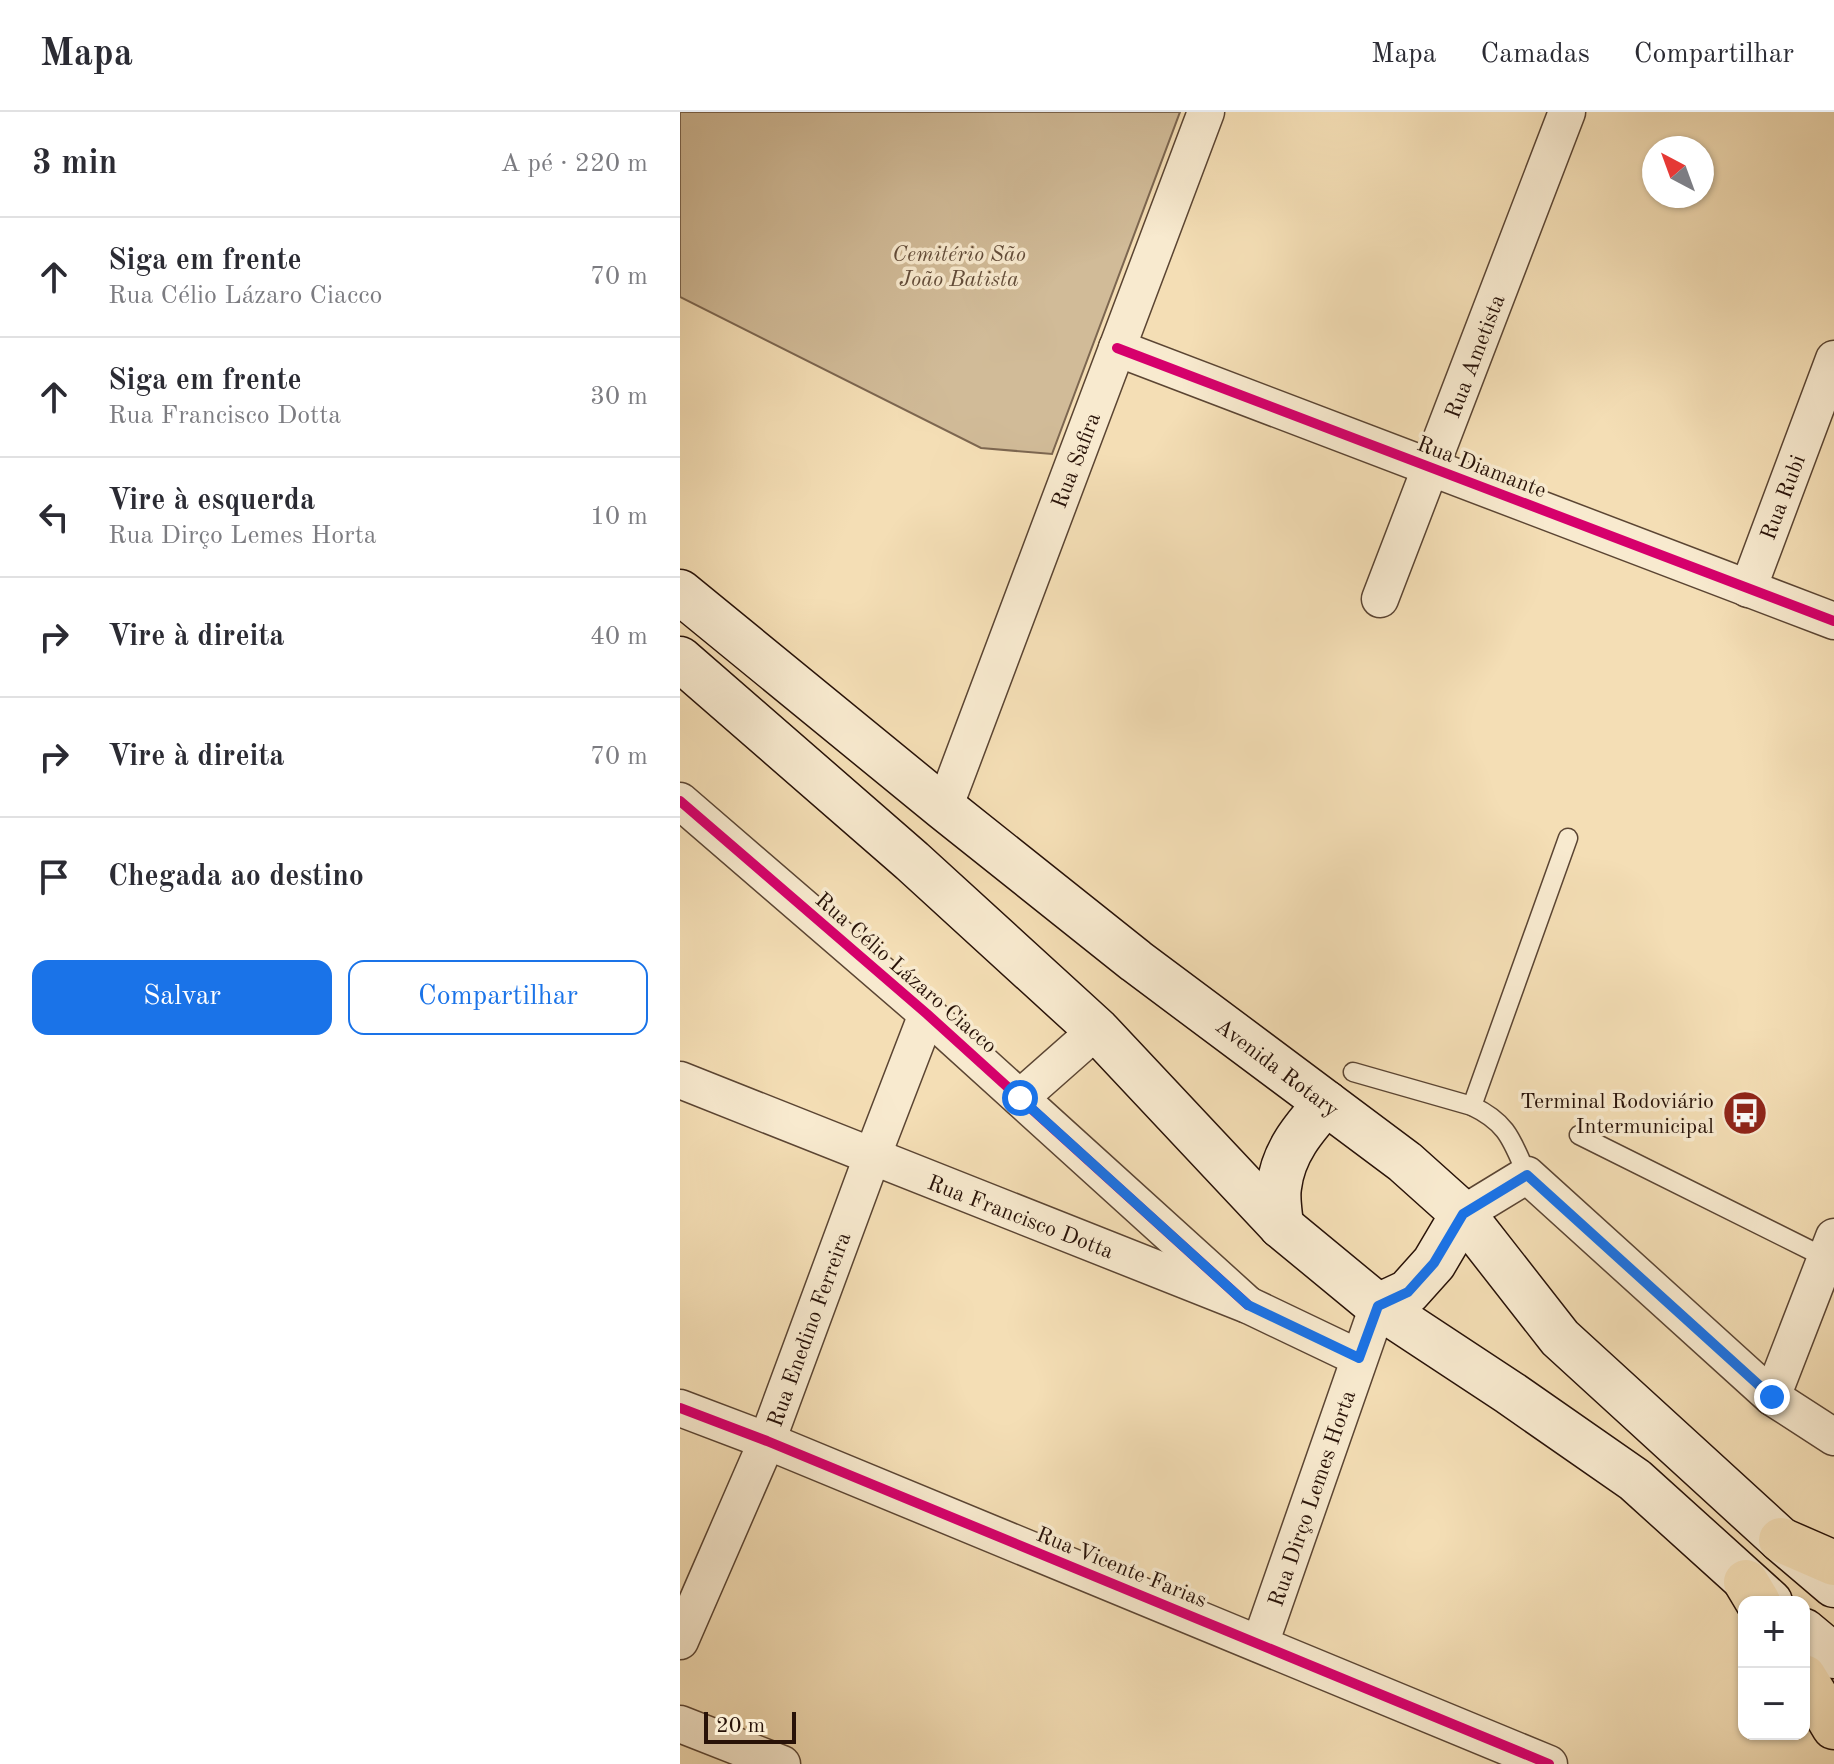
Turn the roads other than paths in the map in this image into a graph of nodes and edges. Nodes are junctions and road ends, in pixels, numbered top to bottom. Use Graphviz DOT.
graph roads {
  1 [pos="1206,112"];
  2 [pos="1567,112"];
  3 [pos="1117,348"];
  4 [pos="1834,359"];
  5 [pos="1430,468"];
  6 [pos="1748,589"];
  7 [pos="680,592"];
  8 [pos="1380,599"];
  9 [pos="1834,621"];
  10 [pos="680,659"];
  11 [pos="680,801"];
  12 [pos="944,808"];
  13 [pos="1568,838"];
  14 [pos="927,1014"];
  15 [pos="1097,1030"];
  16 [pos="680,1080"];
  17 [pos="1340,1088"];
  18 [pos="1020,1098"];
  19 [pos="1472,1106"];
  20 [pos="1579,1135"];
  21 [pos="872,1157"];
  22 [pos="1527,1175"];
  23 [pos="1463,1214"];
  24 [pos="1281,1226"];
  25 [pos="1830,1248"];
  26 [pos="1248,1305"];
  27 [pos="1378,1306"];
  28 [pos="1359,1358"];
  29 [pos="1772,1397"];
  30 [pos="680,1408"];
  31 [pos="1834,1437"];
  32 [pos="767,1441"];
  33 [pos="1781,1540"];
  34 [pos="1834,1563"];
  35 [pos="1834,1585"];
  36 [pos="1758,1595"];
  37 [pos="1810,1636"];
  38 [pos="680,1641"];
  39 [pos="1260,1644"];
  40 [pos="1834,1656"];
  41 [pos="1810,1687"];
  42 [pos="680,1724"];
  43 [pos="1834,1727"];
  44 [pos="782,1764"];
  45 [pos="1549,1764"];
  1 -- 3 [label="street, Rua Safira"];
  2 -- 5 [label="street, Rua Ametista"];
  3 -- 5 [label="street, Rua Diamante"];
  3 -- 12 [label="street, Rua Safira"];
  4 -- 6 [label="street, Rua Rubi"];
  5 -- 6 [label="street, Rua Diamante"];
  5 -- 8 [label="street, Rua Ametista"];
  6 -- 9 [label="street, Rua Diamante"];
  7 -- 12 [label="main road, Avenida Rotary"];
  10 -- 15 [label="main road"];
  11 -- 14 [label="street, Rua Célio Lázaro Ciacco"];
  12 -- 17 [label="main road, Avenida Rotary"];
  13 -- 19 [label="lane"];
  14 -- 18 [label="street, Rua Célio Lázaro Ciacco"];
  14 -- 21 [label="street, Rua Enedino Ferreira"];
  15 -- 18 [label="street"];
  15 -- 24 [label="main road"];
  16 -- 21 [label="street, Rua Francisco Dotta"];
  17 -- 19 [label="lane"];
  17 -- 23 [label="main road, Avenida Rotary"];
  17 -- 24 [label="main road"];
  18 -- 26 [label="street, Rua Célio Lázaro Ciacco"];
  19 -- 22 [label="lane"];
  20 -- 25 [label="lane"];
  21 -- 26 [label="street, Rua Francisco Dotta"];
  21 -- 32 [label="street, Rua Enedino Ferreira"];
  22 -- 23 [label="street"];
  22 -- 29 [label="street"];
  23 -- 27 [label="main road"];
  23 -- 33 [label="main road, Avenida Rotary"];
  24 -- 27 [label="main road"];
  25 -- 29 [label="street"];
  26 -- 28 [label="street, Rua Francisco Dotta"];
  27 -- 28 [label="street, Rua Dirço Lemes Horta"];
  27 -- 36 [label="main road"];
  28 -- 39 [label="street, Rua Dirço Lemes Horta"];
  29 -- 31 [label="street"];
  30 -- 32 [label="street, Rua Vicente Farias"];
  32 -- 38 [label="street, Rua Enedino Ferreira"];
  32 -- 39 [label="street, Rua Vicente Farias"];
  33 -- 34 [label="highway"];
  33 -- 35 [label="main road, Avenida Rotary"];
  37 -- 40 [label="main road"];
  39 -- 45 [label="street, Rua Vicente Farias"];
  41 -- 43 [label="highway"];
  42 -- 44 [label="street"];
}
